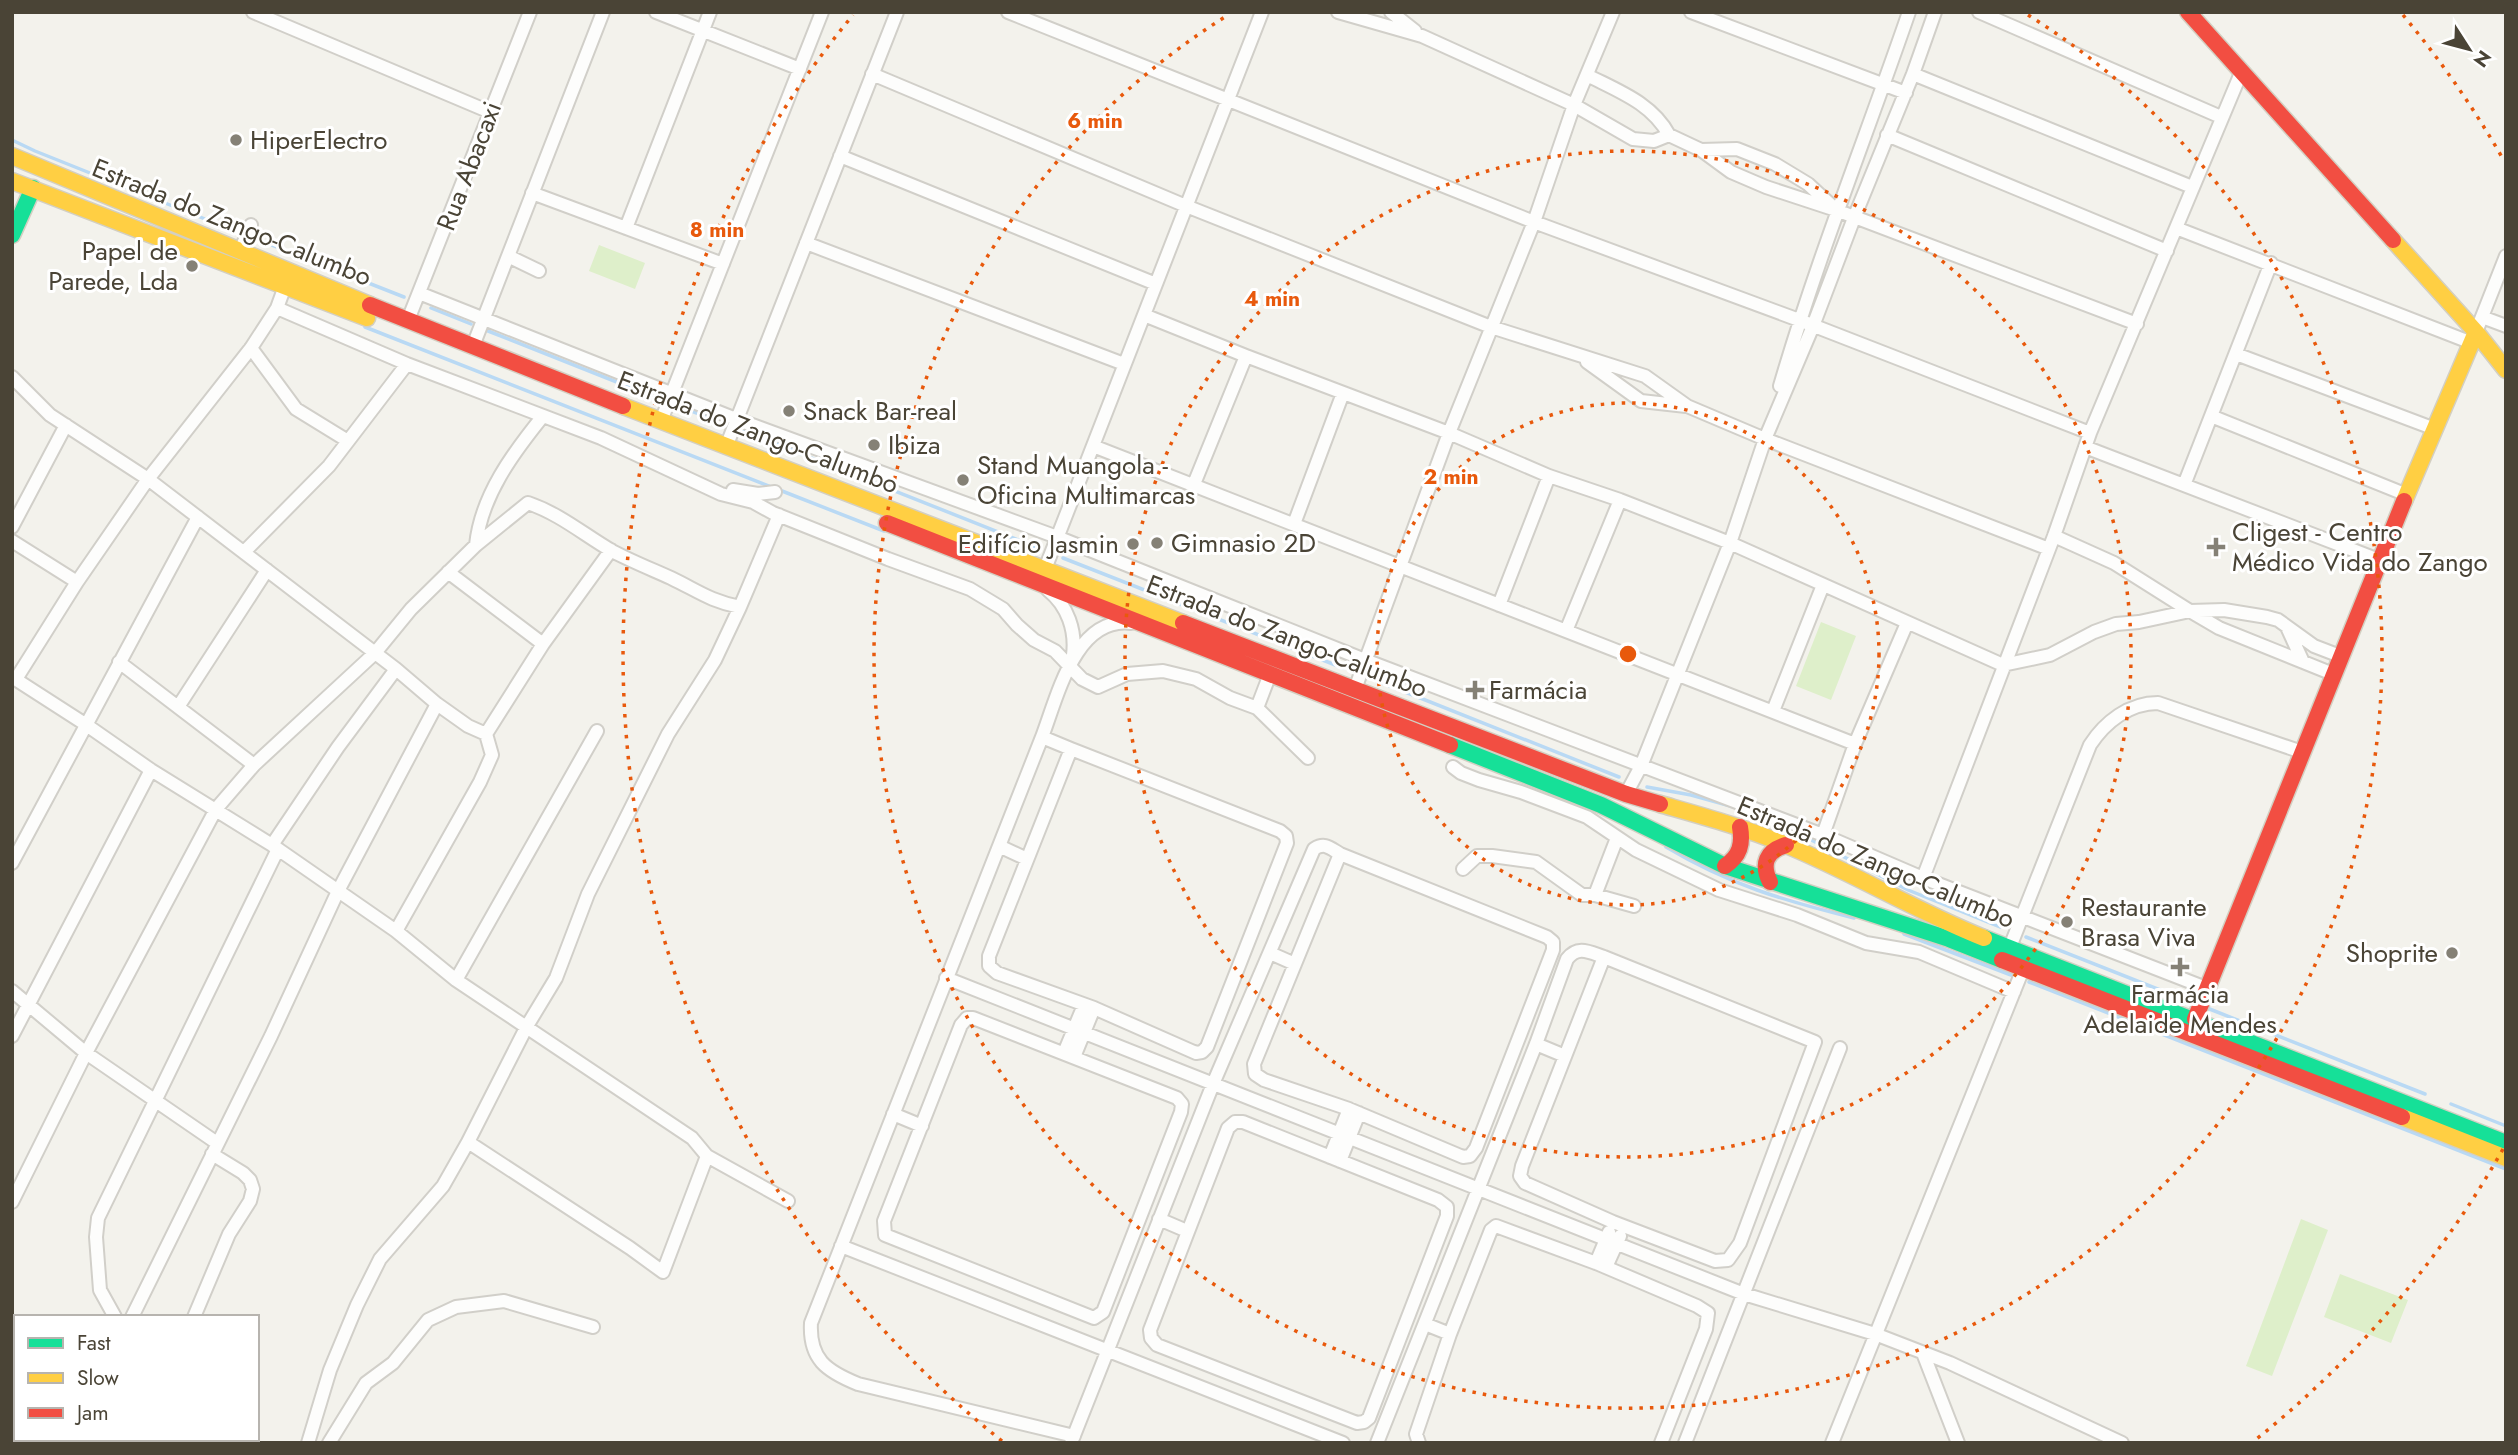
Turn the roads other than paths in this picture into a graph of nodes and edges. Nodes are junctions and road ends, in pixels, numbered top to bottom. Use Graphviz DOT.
graph roads {
  1 [pos="253,12"];
  2 [pos="530,12"];
  3 [pos="603,12"];
  4 [pos="656,12"];
  5 [pos="710,12"];
  6 [pos="822,12"];
  7 [pos="897,12"];
  8 [pos="1008,12"];
  9 [pos="1262,12"];
  10 [pos="1338,12"];
  11 [pos="1391,12"];
  12 [pos="1613,12"];
  13 [pos="1691,12"];
  14 [pos="1909,12"];
  15 [pos="1936,12"];
  16 [pos="1979,12"];
  17 [pos="2188,12"];
  18 [pos="703,31"];
  19 [pos="1422,36"];
  20 [pos="800,69"];
  21 [pos="2241,72"];
  22 [pos="872,74"];
  23 [pos="1913,74"];
  24 [pos="1587,75"];
  25 [pos="1884,85"];
  26 [pos="1906,93"];
  27 [pos="1227,101"];
  28 [pos="1574,105"];
  29 [pos="490,112"];
  30 [pos="2221,117"];
  31 [pos="1669,135"];
  32 [pos="1887,135"];
  33 [pos="1701,150"];
  34 [pos="12,156"];
  35 [pos="841,156"];
  36 [pos="12,181"];
  37 [pos="2192,187"];
  38 [pos="33,188"];
  39 [pos="532,193"];
  40 [pos="1186,206"];
  41 [pos="1836,210"];
  42 [pos="1854,218"];
  43 [pos="1534,222"];
  44 [pos="251,225"];
  45 [pos="626,228"];
  46 [pos="2176,228"];
  47 [pos="12,235"];
  48 [pos="806,243"];
  49 [pos="240,251"];
  50 [pos="2167,251"];
  51 [pos="508,256"];
  52 [pos="2506,256"];
  53 [pos="2271,263"];
  54 [pos="723,264"];
  55 [pos="539,271"];
  56 [pos="1156,284"];
  57 [pos="419,293"];
  58 [pos="281,296"];
  59 [pos="1144,315"];
  60 [pos="484,318"];
  61 [pos="408,320"];
  62 [pos="1799,320"];
  63 [pos="2137,324"];
  64 [pos="1813,326"];
  65 [pos="2506,326"];
  66 [pos="1490,327"];
  67 [pos="2477,331"];
  68 [pos="473,345"];
  69 [pos="251,348"];
  70 [pos="2236,354"];
  71 [pos="1246,356"];
  72 [pos="1582,358"];
  73 [pos="407,363"];
  74 [pos="1124,364"];
  75 [pos="2506,370"];
  76 [pos="12,377"];
  77 [pos="672,393"];
  78 [pos="1343,394"];
  79 [pos="1687,406"];
  80 [pos="543,416"];
  81 [pos="2211,416"];
  82 [pos="736,419"];
  83 [pos="661,421"];
  84 [pos="66,425"];
  85 [pos="2435,429"];
  86 [pos="1449,433"];
  87 [pos="2090,433"];
  88 [pos="1765,439"];
  89 [pos="348,441"];
  90 [pos="1093,446"];
  91 [pos="726,447"];
  92 [pos="2085,447"];
  93 [pos="1549,475"];
  94 [pos="148,479"];
  95 [pos="700,483"];
  96 [pos="1194,484"];
  97 [pos="2184,485"];
  98 [pos="777,486"];
  99 [pos="2407,495"];
  100 [pos="1620,500"];
  101 [pos="753,502"];
  102 [pos="781,515"];
  103 [pos="198,517"];
  104 [pos="1294,524"];
  105 [pos="12,527"];
  106 [pos="1057,537"];
  107 [pos="12,541"];
  108 [pos="2051,542"];
  109 [pos="1730,543"];
  110 [pos="476,545"];
  111 [pos="611,550"];
  112 [pos="244,552"];
  113 [pos="2379,560"];
  114 [pos="1401,567"];
  115 [pos="267,570"];
  116 [pos="448,572"];
  117 [pos="1042,576"];
  118 [pos="77,582"];
  119 [pos="1823,585"];
  120 [pos="1499,606"];
  121 [pos="740,607"];
  122 [pos="2190,611"];
  123 [pos="1907,623"];
  124 [pos="1147,625"];
  125 [pos="2287,627"];
  126 [pos="1566,631"];
  127 [pos="543,644"];
  128 [pos="2314,646"];
  129 [pos="2297,649"];
  130 [pos="2278,652"];
  131 [pos="374,653"];
  132 [pos="2340,656"];
  133 [pos="1365,660"];
  134 [pos="119,662"];
  135 [pos="1071,662"];
  136 [pos="2303,662"];
  137 [pos="2003,665"];
  138 [pos="396,669"];
  139 [pos="1678,673"];
  140 [pos="2333,674"];
  141 [pos="14,678"];
  142 [pos="1268,680"];
  143 [pos="1355,689"];
  144 [pos="437,704"];
  145 [pos="178,707"];
  146 [pos="1257,708"];
  147 [pos="1773,711"];
  148 [pos="85,724"];
  149 [pos="597,730"];
  150 [pos="486,734"];
  151 [pos="1042,737"];
  152 [pos="1855,744"];
  153 [pos="1071,749"];
  154 [pos="2302,752"];
  155 [pos="1308,758"];
  156 [pos="254,765"];
  157 [pos="1641,766"];
  158 [pos="1453,767"];
  159 [pos="150,770"];
  160 [pos="1626,794"];
  161 [pos="216,809"];
  162 [pos="1740,827"];
  163 [pos="1823,835"];
  164 [pos="1617,838"];
  165 [pos="1786,845"];
  166 [pos="999,846"];
  167 [pos="275,847"];
  168 [pos="1340,854"];
  169 [pos="1027,859"];
  170 [pos="12,863"];
  171 [pos="1725,866"];
  172 [pos="1463,869"];
  173 [pos="1923,878"];
  174 [pos="1770,882"];
  175 [pos="338,891"];
  176 [pos="1595,895"];
  177 [pos="1634,906"];
  178 [pos="396,931"];
  179 [pos="2016,932"];
  180 [pos="1270,953"];
  181 [pos="1604,957"];
  182 [pos="1294,964"];
  183 [pos="946,978"];
  184 [pos="2019,979"];
  185 [pos="456,980"];
  186 [pos="12,991"];
  187 [pos="29,1004"];
  188 [pos="2200,1005"];
  189 [pos="1089,1007"];
  190 [pos="527,1026"];
  191 [pos="1079,1031"];
  192 [pos="12,1036"];
  193 [pos="1536,1044"];
  194 [pos="1840,1048"];
  195 [pos="86,1053"];
  196 [pos="1069,1055"];
  197 [pos="1565,1056"];
  198 [pos="1213,1084"];
  199 [pos="156,1102"];
  200 [pos="1354,1111"];
  201 [pos="893,1114"];
  202 [pos="922,1126"];
  203 [pos="1344,1135"];
  204 [pos="468,1143"];
  205 [pos="2506,1143"];
  206 [pos="214,1148"];
  207 [pos="707,1156"];
  208 [pos="2506,1158"];
  209 [pos="1335,1159"];
  210 [pos="1479,1188"];
  211 [pos="788,1201"];
  212 [pos="12,1202"];
  213 [pos="1159,1219"];
  214 [pos="1619,1224"];
  215 [pos="1187,1231"];
  216 [pos="1611,1241"];
  217 [pos="841,1246"];
  218 [pos="1601,1265"];
  219 [pos="1744,1294"];
  220 [pos="114,1315"];
  221 [pos="133,1315"];
  222 [pos="195,1315"];
  223 [pos="1425,1324"];
  224 [pos="593,1327"];
  225 [pos="1450,1334"];
  226 [pos="1875,1334"];
  227 [pos="1107,1350"];
  228 [pos="1923,1353"];
  229 [pos="1073,1439"];
  230 [pos="308,1443"];
  231 [pos="329,1443"];
  232 [pos="1343,1443"];
  233 [pos="1377,1443"];
  234 [pos="1419,1443"];
  235 [pos="1661,1443"];
  236 [pos="1685,1443"];
  237 [pos="1832,1443"];
  238 [pos="1958,1443"];
  239 [pos="2122,1443"];
  1 -- 29 [label="street"];
  2 -- 29 [label="street, Rua Abacaxi"];
  3 -- 39 [label="street"];
  4 -- 18 [label="street"];
  5 -- 18 [label="street"];
  6 -- 20 [label="street"];
  7 -- 22 [label="street"];
  8 -- 27 [label="street"];
  9 -- 27 [label="street"];
  10 -- 19 [label="street"];
  11 -- 19 [label="street"];
  12 -- 24 [label="street"];
  13 -- 25 [label="street"];
  14 -- 25 [label="street"];
  15 -- 23 [label="street"];
  16 -- 30 [label="street"];
  17 -- 21 [label="main road"];
  18 -- 20 [label="street"];
  18 -- 45 [label="street"];
  19 -- 28 [label="street"];
  20 -- 54 [label="street"];
  21 -- 30 [label="street"];
  21 -- 67 [label="main road"];
  22 -- 35 [label="street"];
  22 -- 40 [label="street"];
  23 -- 26 [label="street"];
  23 -- 37 [label="street"];
  24 -- 28 [label="street"];
  24 -- 31 [label="street"];
  25 -- 26 [label="street"];
  25 -- 41 [label="street"];
  26 -- 32 [label="street"];
  27 -- 40 [label="street"];
  27 -- 43 [label="street"];
  28 -- 31 [label="street"];
  28 -- 43 [label="street"];
  29 -- 57 [label="street, Rua Abacaxi"];
  30 -- 37 [label="street"];
  31 -- 33 [label="street"];
  32 -- 42 [label="street"];
  32 -- 50 [label="street"];
  33 -- 41 [label="street"];
  33 -- 41 [label="street"];
  34 -- 49 [label="main road, Estrada do Zango-Calumbo"];
  35 -- 48 [label="street"];
  35 -- 56 [label="street"];
  36 -- 38 [label="main road, Estrada do Zango-Calumbo"];
  37 -- 46 [label="street"];
  38 -- 47 [label="main road"];
  38 -- 58 [label="main road, Estrada do Zango-Calumbo"];
  39 -- 45 [label="street"];
  39 -- 51 [label="street"];
  40 -- 56 [label="street"];
  40 -- 66 [label="street"];
  41 -- 42 [label="street"];
  41 -- 62 [label="street"];
  42 -- 63 [label="street"];
  42 -- 64 [label="street"];
  43 -- 62 [label="street"];
  43 -- 66 [label="street"];
  44 -- 49 [label="street"];
  45 -- 54 [label="street"];
  46 -- 50 [label="street"];
  46 -- 53 [label="street"];
  48 -- 74 [label="street"];
  48 -- 82 [label="street"];
  49 -- 61 [label="main road, Estrada do Zango-Calumbo"];
  50 -- 63 [label="street"];
  51 -- 55 [label="street"];
  51 -- 60 [label="street"];
  52 -- 67 [label="street"];
  53 -- 67 [label="street"];
  53 -- 70 [label="street"];
  54 -- 77 [label="street"];
  56 -- 59 [label="street"];
  57 -- 60 [label="street"];
  57 -- 61 [label="street, Rua Abacaxi"];
  58 -- 69 [label="street"];
  58 -- 73 [label="street"];
  58 -- 98 [label="main road, Estrada do Zango-Calumbo"];
  59 -- 71 [label="street"];
  59 -- 74 [label="street"];
  60 -- 68 [label="street"];
  60 -- 77 [label="street"];
  61 -- 68 [label="main road, Estrada do Zango-Calumbo"];
  62 -- 64 [label="street"];
  62 -- 88 [label="street"];
  63 -- 87 [label="street"];
  64 -- 87 [label="street"];
  64 -- 88 [label="street"];
  65 -- 67 [label="street"];
  66 -- 72 [label="street"];
  66 -- 86 [label="street"];
  67 -- 75 [label="main road"];
  67 -- 85 [label="main road"];
  68 -- 83 [label="main road, Estrada do Zango-Calumbo"];
  69 -- 89 [label="street"];
  69 -- 94 [label="street"];
  70 -- 81 [label="street"];
  70 -- 85 [label="street"];
  71 -- 78 [label="street"];
  71 -- 96 [label="street"];
  72 -- 79 [label="street"];
  72 -- 79 [label="street"];
  73 -- 80 [label="street"];
  73 -- 89 [label="street"];
  74 -- 90 [label="street"];
  76 -- 84 [label="street"];
  77 -- 82 [label="street"];
  77 -- 83 [label="street"];
  78 -- 86 [label="street"];
  78 -- 104 [label="street"];
  79 -- 88 [label="street"];
  80 -- 95 [label="street"];
  80 -- 110 [label="street"];
  81 -- 97 [label="street"];
  81 -- 99 [label="street"];
  82 -- 91 [label="street"];
  82 -- 106 [label="street"];
  83 -- 91 [label="main road, Estrada do Zango-Calumbo"];
  84 -- 94 [label="street"];
  84 -- 105 [label="street"];
  85 -- 99 [label="main road"];
  86 -- 93 [label="street"];
  86 -- 114 [label="street"];
  87 -- 92 [label="street"];
  88 -- 108 [label="street"];
  88 -- 109 [label="street"];
  89 -- 112 [label="street"];
  90 -- 96 [label="street"];
  90 -- 106 [label="street"];
  91 -- 117 [label="main road, Estrada do Zango-Calumbo"];
  92 -- 97 [label="street"];
  92 -- 108 [label="street"];
  93 -- 100 [label="street"];
  93 -- 120 [label="street"];
  94 -- 103 [label="street"];
  94 -- 118 [label="street"];
  95 -- 98 [label="street"];
  95 -- 101 [label="street"];
  96 -- 104 [label="street"];
  97 -- 113 [label="street"];
  98 -- 101 [label="street"];
  98 -- 102 [label="street"];
  98 -- 117 [label="main road, Estrada do Zango-Calumbo"];
  99 -- 113 [label="main road"];
  100 -- 109 [label="street"];
  100 -- 126 [label="street"];
  101 -- 102 [label="street"];
  102 -- 121 [label="street"];
  102 -- 135 [label="street"];
  103 -- 112 [label="street"];
  103 -- 134 [label="street"];
  104 -- 114 [label="street"];
  106 -- 117 [label="street"];
  106 -- 133 [label="street"];
  107 -- 118 [label="street"];
  108 -- 122 [label="street"];
  108 -- 137 [label="street"];
  109 -- 119 [label="street"];
  109 -- 139 [label="street"];
  110 -- 111 [label="street"];
  110 -- 116 [label="street"];
  111 -- 121 [label="street"];
  111 -- 127 [label="street"];
  112 -- 115 [label="street"];
  113 -- 132 [label="main road"];
  114 -- 120 [label="street"];
  114 -- 133 [label="street"];
  115 -- 131 [label="street"];
  115 -- 145 [label="street"];
  116 -- 127 [label="street"];
  116 -- 131 [label="street"];
  117 -- 124 [label="main road, Estrada do Zango-Calumbo"];
  117 -- 135 [label="street"];
  117 -- 143 [label="main road, Estrada do Zango-Calumbo"];
  118 -- 141 [label="street"];
  119 -- 123 [label="street"];
  119 -- 147 [label="street"];
  120 -- 126 [label="street"];
  121 -- 190 [label="street"];
  122 -- 125 [label="street"];
  122 -- 130 [label="street"];
  122 -- 137 [label="street"];
  123 -- 137 [label="street"];
  123 -- 152 [label="street"];
  124 -- 135 [label="street"];
  124 -- 142 [label="main road, Estrada do Zango-Calumbo"];
  125 -- 128 [label="street"];
  125 -- 129 [label="street"];
  126 -- 139 [label="street"];
  127 -- 150 [label="street"];
  128 -- 129 [label="street"];
  128 -- 132 [label="street"];
  129 -- 130 [label="street"];
  129 -- 136 [label="street"];
  130 -- 136 [label="street"];
  131 -- 138 [label="street"];
  131 -- 156 [label="street"];
  132 -- 140 [label="main road"];
  133 -- 143 [label="street"];
  133 -- 157 [label="street"];
  134 -- 145 [label="street"];
  134 -- 148 [label="street"];
  135 -- 146 [label="street"];
  135 -- 151 [label="street"];
  136 -- 140 [label="street"];
  137 -- 173 [label="street"];
  138 -- 144 [label="street"];
  138 -- 167 [label="street"];
  139 -- 147 [label="street"];
  139 -- 157 [label="street"];
  140 -- 154 [label="main road"];
  141 -- 148 [label="street"];
  142 -- 146 [label="street"];
  142 -- 171 [label="main road, Estrada do Zango-Calumbo"];
  143 -- 160 [label="main road, Estrada do Zango-Calumbo"];
  144 -- 150 [label="street"];
  144 -- 175 [label="street"];
  145 -- 156 [label="street"];
  146 -- 155 [label="street"];
  147 -- 152 [label="street"];
  148 -- 159 [label="street"];
  148 -- 170 [label="street"];
  149 -- 185 [label="street"];
  150 -- 178 [label="street"];
  151 -- 153 [label="street"];
  151 -- 166 [label="street"];
  152 -- 163 [label="street"];
  153 -- 169 [label="street"];
  153 -- 189 [label="street"];
  154 -- 179 [label="street"];
  154 -- 188 [label="main road"];
  156 -- 161 [label="street"];
  157 -- 160 [label="street"];
  157 -- 163 [label="street"];
  158 -- 164 [label="street"];
  159 -- 161 [label="street"];
  159 -- 187 [label="street"];
  160 -- 162 [label="main road, Estrada do Zango-Calumbo"];
  161 -- 167 [label="street"];
  161 -- 195 [label="street"];
  162 -- 165 [label="main road, Estrada do Zango-Calumbo"];
  162 -- 171 [label="main road"];
  163 -- 173 [label="street"];
  164 -- 176 [label="street"];
  164 -- 184 [label="street"];
  165 -- 174 [label="main road"];
  165 -- 179 [label="main road, Estrada do Zango-Calumbo"];
  166 -- 169 [label="street"];
  166 -- 183 [label="street"];
  167 -- 175 [label="street"];
  167 -- 199 [label="street"];
  168 -- 180 [label="street"];
  168 -- 182 [label="street"];
  168 -- 200 [label="street"];
  169 -- 189 [label="street"];
  171 -- 174 [label="main road, Estrada do Zango-Calumbo"];
  172 -- 176 [label="street"];
  173 -- 179 [label="street"];
  174 -- 184 [label="main road, Estrada do Zango-Calumbo"];
  175 -- 178 [label="street"];
  175 -- 206 [label="street"];
  176 -- 177 [label="street"];
  178 -- 185 [label="street"];
  179 -- 188 [label="main road, Estrada do Zango-Calumbo"];
  179 -- 188 [label="street"];
  180 -- 182 [label="street"];
  180 -- 198 [label="street"];
  181 -- 193 [label="street"];
  181 -- 197 [label="street"];
  181 -- 214 [label="street"];
  182 -- 200 [label="street"];
  183 -- 191 [label="street"];
  183 -- 201 [label="street"];
  184 -- 208 [label="main road, Estrada do Zango-Calumbo"];
  184 -- 226 [label="street"];
  185 -- 190 [label="street"];
  186 -- 187 [label="street"];
  187 -- 192 [label="street"];
  187 -- 195 [label="street"];
  188 -- 205 [label="main road, Estrada do Zango-Calumbo"];
  189 -- 191 [label="street"];
  190 -- 204 [label="street"];
  190 -- 207 [label="street"];
  191 -- 196 [label="street"];
  191 -- 198 [label="street"];
  193 -- 197 [label="street"];
  193 -- 210 [label="street"];
  194 -- 219 [label="street"];
  195 -- 199 [label="street"];
  195 -- 212 [label="street"];
  196 -- 202 [label="street"];
  196 -- 202 [label="street"];
  197 -- 214 [label="street"];
  198 -- 203 [label="street"];
  198 -- 213 [label="street"];
  199 -- 206 [label="street"];
  199 -- 220 [label="street"];
  200 -- 203 [label="street"];
  201 -- 202 [label="street"];
  201 -- 217 [label="street"];
  203 -- 209 [label="street"];
  203 -- 210 [label="street"];
  204 -- 207 [label="street"];
  204 -- 230 [label="street"];
  206 -- 221 [label="street"];
  206 -- 222 [label="street"];
  207 -- 211 [label="street"];
  209 -- 215 [label="street"];
  209 -- 215 [label="street"];
  210 -- 216 [label="street"];
  210 -- 223 [label="street"];
  213 -- 215 [label="street"];
  213 -- 227 [label="street"];
  214 -- 216 [label="street"];
  216 -- 218 [label="street"];
  216 -- 219 [label="street"];
  217 -- 227 [label="street"];
  217 -- 229 [label="street"];
  218 -- 225 [label="street"];
  218 -- 235 [label="street"];
  219 -- 226 [label="street"];
  219 -- 236 [label="street"];
  223 -- 225 [label="street"];
  223 -- 233 [label="street"];
  224 -- 231 [label="street"];
  225 -- 234 [label="street"];
  226 -- 228 [label="street"];
  226 -- 237 [label="street"];
  227 -- 229 [label="street"];
  227 -- 232 [label="street"];
  228 -- 238 [label="street"];
  228 -- 239 [label="street"];
}
